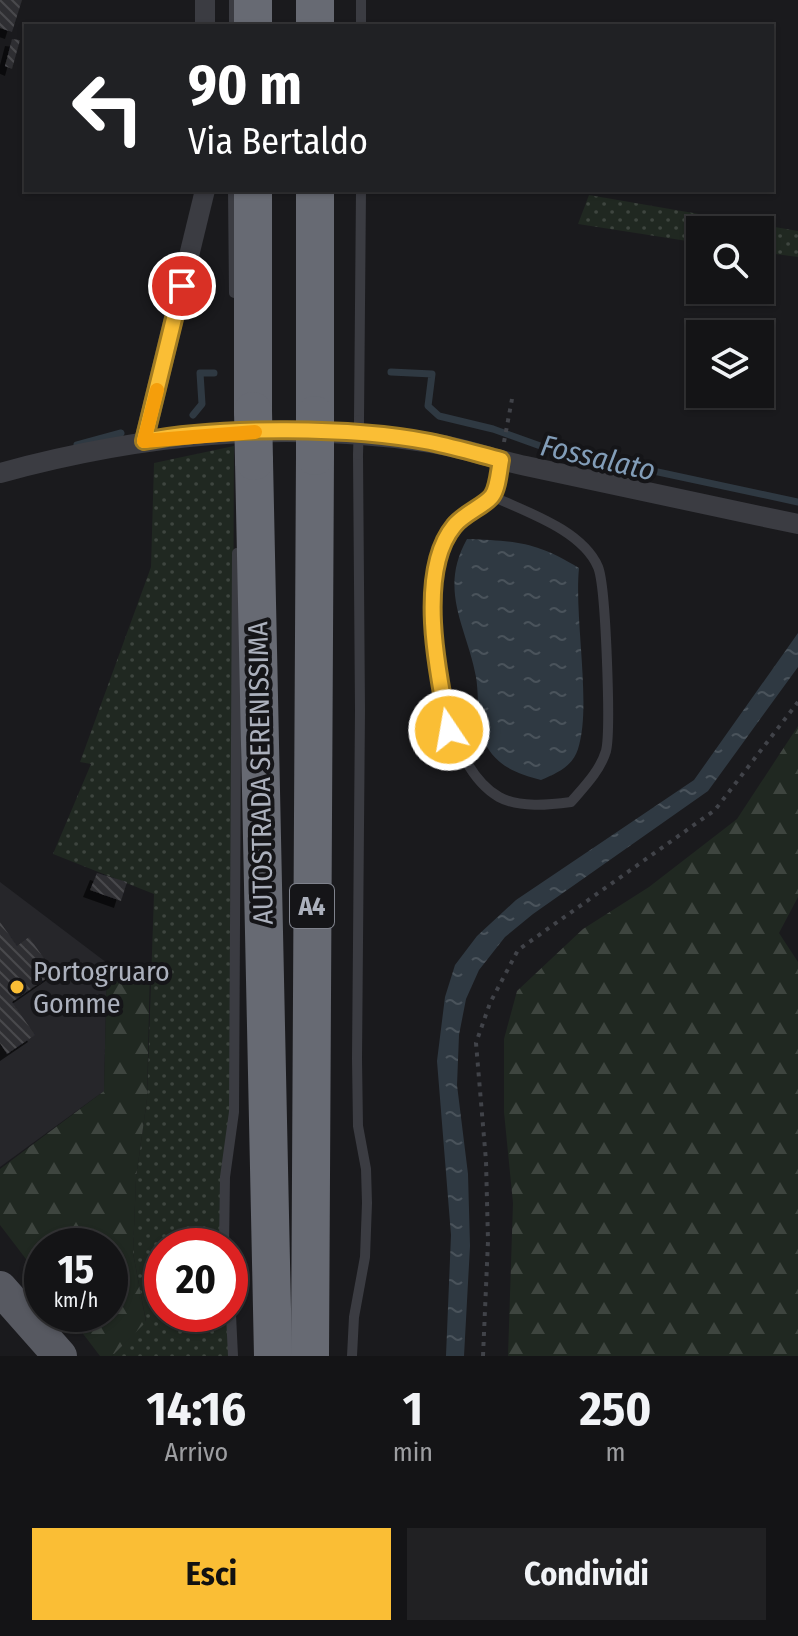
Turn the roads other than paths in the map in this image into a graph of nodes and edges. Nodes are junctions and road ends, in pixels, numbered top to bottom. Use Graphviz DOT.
graph roads {
  1 [pos="205,0"];
  2 [pos="234,0"];
  3 [pos="253,0"];
  4 [pos="315,0"];
  5 [pos="361,0"];
  6 [pos="205,24"];
  7 [pos="234,24"];
  8 [pos="253,24"];
  9 [pos="315,24"];
  10 [pos="361,24"];
  11 [pos="205,192"];
  12 [pos="233,192"];
  13 [pos="253,192"];
  14 [pos="315,192"];
  15 [pos="361,192"];
  16 [pos="234,306"];
  17 [pos="144,441"];
  18 [pos="503,451"];
  19 [pos="0,473"];
  20 [pos="492,496"];
  21 [pos="798,524"];
  22 [pos="237,537"];
  23 [pos="224,1228"];
  24 [pos="0,1288"];
  25 [pos="232,1332"];
  26 [pos="60,1356"];
  27 [pos="233,1356"];
  28 [pos="273,1356"];
  29 [pos="310,1356"];
  30 [pos="352,1356"];
  1 -- 6 [label="street"];
  2 -- 7 [label="lane"];
  3 -- 8 [label="highway"];
  4 -- 9 [label="highway"];
  5 -- 10 [label="lane"];
  11 -- 17 [label="street"];
  12 -- 16 [label="lane"];
  13 -- 28 [label="highway, AUTOSTRADA SERENISSIMA / A4, bridge"];
  14 -- 29 [label="highway, AUTOSTRADA SERENISSIMA / A4, bridge"];
  15 -- 30 [label="lane, bridge"];
  17 -- 18 [label="street"];
  17 -- 19 [label="street"];
  18 -- 20 [label="lane"];
  18 -- 21 [label="street"];
  20 -- 20 [label="lane"];
  22 -- 23 [label="lane"];
  24 -- 26 [label="main road"];
  25 -- 27 [label="lane"];
}
